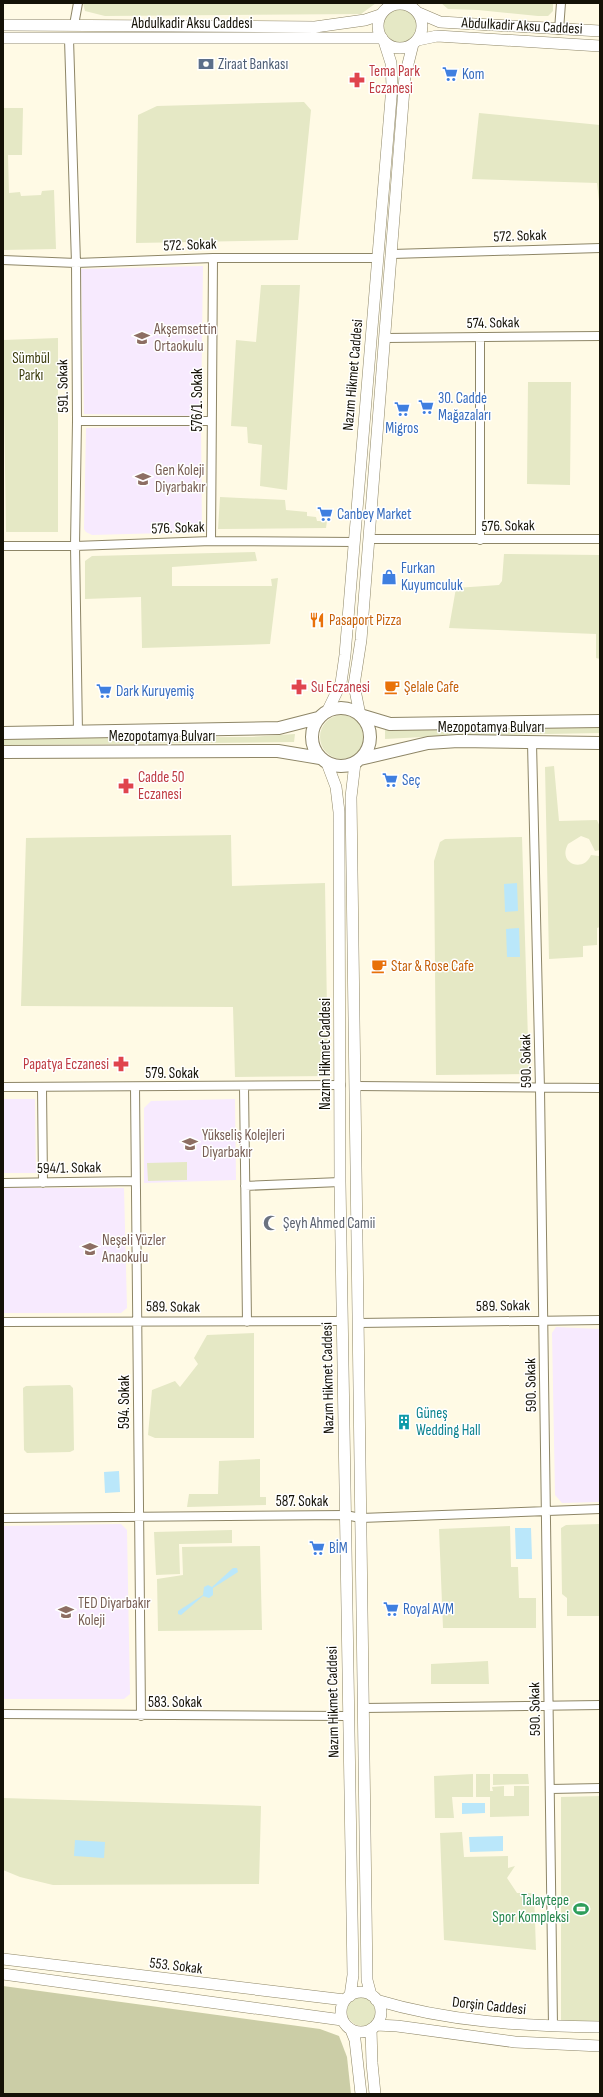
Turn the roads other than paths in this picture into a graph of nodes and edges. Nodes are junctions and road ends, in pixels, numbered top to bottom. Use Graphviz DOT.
graph roads {
  1 [pos="78,3"];
  2 [pos="561,3"];
  3 [pos="389,5"];
  4 [pos="415,8"];
  5 [pos="380,15"];
  6 [pos="3,25"];
  7 [pos="74,25"];
  8 [pos="559,30"];
  9 [pos="600,31"];
  10 [pos="3,38"];
  11 [pos="69,39"];
  12 [pos="383,39"];
  13 [pos="415,42"];
  14 [pos="600,46"];
  15 [pos="600,248"];
  16 [pos="392,254"];
  17 [pos="212,258"];
  18 [pos="377,258"];
  19 [pos="3,260"];
  20 [pos="76,263"];
  21 [pos="600,336"];
  22 [pos="480,337"];
  23 [pos="386,338"];
  24 [pos="77,421"];
  25 [pos="211,421"];
  26 [pos="369,539"];
  27 [pos="600,539"];
  28 [pos="480,540"];
  29 [pos="210,541"];
  30 [pos="355,542"];
  31 [pos="3,546"];
  32 [pos="75,546"];
  33 [pos="323,714"];
  34 [pos="360,715"];
  35 [pos="600,721"];
  36 [pos="3,733"];
  37 [pos="78,733"];
  38 [pos="532,743"];
  39 [pos="600,743"];
  40 [pos="3,752"];
  41 [pos="323,760"];
  42 [pos="357,761"];
  43 [pos="341,1085"];
  44 [pos="356,1086"];
  45 [pos="3,1087"];
  46 [pos="135,1087"];
  47 [pos="244,1087"];
  48 [pos="42,1088"];
  49 [pos="600,1088"];
  50 [pos="540,1089"];
  51 [pos="135,1181"];
  52 [pos="340,1182"];
  53 [pos="3,1183"];
  54 [pos="43,1183"];
  55 [pos="245,1186"];
  56 [pos="544,1319"];
  57 [pos="600,1320"];
  58 [pos="137,1321"];
  59 [pos="343,1321"];
  60 [pos="3,1322"];
  61 [pos="246,1322"];
  62 [pos="358,1323"];
  63 [pos="600,1509"];
  64 [pos="547,1510"];
  65 [pos="345,1515"];
  66 [pos="138,1516"];
  67 [pos="3,1518"];
  68 [pos="361,1518"];
  69 [pos="600,1705"];
  70 [pos="549,1706"];
  71 [pos="363,1708"];
  72 [pos="3,1714"];
  73 [pos="141,1716"];
  74 [pos="348,1716"];
  75 [pos="600,1788"];
  76 [pos="551,1789"];
  77 [pos="3,1958"];
  78 [pos="3,1974"];
  79 [pos="374,1997"];
  80 [pos="347,1998"];
  81 [pos="342,2020"];
  82 [pos="553,2026"];
  83 [pos="373,2027"];
  84 [pos="600,2027"];
  85 [pos="351,2030"];
  86 [pos="600,2046"];
  87 [pos="361,2094"];
  88 [pos="375,2094"];
  1 -- 7 [label="street"];
  2 -- 8 [label="street"];
  3 -- 4 [label="main road"];
  3 -- 5 [label="main road"];
  4 -- 8 [label="main road, Abdulkadir Aksu Caddesi"];
  4 -- 13 [label="main road"];
  5 -- 7 [label="main road, Abdulkadir Aksu Caddesi"];
  5 -- 12 [label="main road"];
  6 -- 7 [label="main road, Abdulkadir Aksu Caddesi"];
  8 -- 9 [label="main road, Abdulkadir Aksu Caddesi"];
  10 -- 11 [label="main road, Abdulkadir Aksu Caddesi"];
  11 -- 12 [label="main road, Abdulkadir Aksu Caddesi"];
  11 -- 20 [label="street, 591. Sokak"];
  12 -- 13 [label="main road"];
  12 -- 18 [label="main road, Nazım Hikmet Caddesi"];
  13 -- 14 [label="main road, Abdulkadir Aksu Caddesi"];
  13 -- 16 [label="main road, Nazım Hikmet Caddesi"];
  15 -- 16 [label="street, 572. Sokak"];
  16 -- 23 [label="main road, Nazım Hikmet Caddesi"];
  17 -- 18 [label="street, 572. Sokak"];
  17 -- 20 [label="street, 572. Sokak"];
  17 -- 25 [label="street, 576/1. Sokak"];
  18 -- 30 [label="main road, Nazım Hikmet Caddesi"];
  19 -- 20 [label="street, 572. Sokak"];
  20 -- 24 [label="street, 591. Sokak"];
  21 -- 22 [label="street, 574. Sokak"];
  22 -- 23 [label="street, 574. Sokak"];
  22 -- 28 [label="street"];
  23 -- 26 [label="main road, Nazım Hikmet Caddesi"];
  24 -- 25 [label="street"];
  24 -- 32 [label="street, 591. Sokak"];
  25 -- 29 [label="street, 576/1. Sokak"];
  26 -- 28 [label="street, 576. Sokak"];
  26 -- 34 [label="main road, Nazım Hikmet Caddesi"];
  27 -- 28 [label="street, 576. Sokak"];
  29 -- 30 [label="street, 576. Sokak"];
  29 -- 32 [label="street, 576. Sokak"];
  30 -- 33 [label="main road, Nazım Hikmet Caddesi"];
  31 -- 32 [label="street, 576. Sokak"];
  32 -- 37 [label="street, 591. Sokak"];
  33 -- 34 [label="main road"];
  33 -- 37 [label="main road, Mezopotamya Bulvarı"];
  33 -- 41 [label="main road"];
  34 -- 35 [label="main road"];
  34 -- 42 [label="main road"];
  36 -- 37 [label="main road, Mezopotamya Bulvarı"];
  38 -- 39 [label="main road, Mezopotamya Bulvarı"];
  38 -- 42 [label="main road, Mezopotamya Bulvarı"];
  38 -- 50 [label="street, 590. Sokak"];
  40 -- 41 [label="main road, Mezopotamya Bulvarı"];
  41 -- 42 [label="main road"];
  41 -- 43 [label="main road, Nazım Hikmet Caddesi"];
  42 -- 44 [label="main road, Nazım Hikmet Caddesi"];
  43 -- 47 [label="street, 579. Sokak"];
  43 -- 52 [label="main road, Nazım Hikmet Caddesi"];
  44 -- 50 [label="street"];
  44 -- 62 [label="main road, Nazım Hikmet Caddesi"];
  45 -- 48 [label="street, 579. Sokak"];
  46 -- 47 [label="street, 579. Sokak"];
  46 -- 48 [label="street, 579. Sokak"];
  46 -- 51 [label="street, 594. Sokak"];
  47 -- 55 [label="street"];
  48 -- 54 [label="street"];
  49 -- 50 [label="street"];
  50 -- 56 [label="street, 590. Sokak"];
  51 -- 54 [label="street, 594/1. Sokak"];
  51 -- 58 [label="street, 594. Sokak"];
  52 -- 55 [label="street"];
  52 -- 59 [label="main road, Nazım Hikmet Caddesi"];
  53 -- 54 [label="street, 594/1. Sokak"];
  55 -- 61 [label="street"];
  56 -- 57 [label="street, 589. Sokak"];
  56 -- 62 [label="street, 589. Sokak"];
  56 -- 64 [label="street, 590. Sokak"];
  58 -- 60 [label="street, 589. Sokak"];
  58 -- 61 [label="street, 589. Sokak"];
  58 -- 66 [label="street, 594. Sokak"];
  59 -- 61 [label="street, 589. Sokak"];
  59 -- 65 [label="main road, Nazım Hikmet Caddesi"];
  62 -- 68 [label="main road, Nazım Hikmet Caddesi"];
  63 -- 64 [label="street, 587. Sokak"];
  64 -- 68 [label="street, 587. Sokak"];
  64 -- 70 [label="street, 590. Sokak"];
  65 -- 66 [label="street, 587. Sokak"];
  65 -- 68 [label="street, 587. Sokak"];
  65 -- 74 [label="main road, Nazım Hikmet Caddesi"];
  66 -- 67 [label="street, 587. Sokak"];
  66 -- 73 [label="street, 594. Sokak"];
  68 -- 71 [label="main road, Nazım Hikmet Caddesi"];
  69 -- 70 [label="street"];
  70 -- 71 [label="street"];
  70 -- 76 [label="street, 590. Sokak"];
  71 -- 79 [label="main road, Nazım Hikmet Caddesi"];
  72 -- 73 [label="street, 583. Sokak"];
  73 -- 74 [label="street, 583. Sokak"];
  74 -- 80 [label="main road, Nazım Hikmet Caddesi"];
  75 -- 76 [label="street"];
  76 -- 82 [label="street, 590. Sokak"];
  77 -- 80 [label="main road, 553. Sokak"];
  78 -- 81 [label="main road"];
  79 -- 80 [label="main road"];
  79 -- 82 [label="main road, Dorşin Caddesi"];
  79 -- 83 [label="main road"];
  80 -- 81 [label="main road"];
  81 -- 85 [label="main road"];
  82 -- 84 [label="main road, Dorşin Caddesi"];
  83 -- 85 [label="main road"];
  83 -- 86 [label="main road, Dorşin Caddesi"];
  83 -- 88 [label="main road"];
  85 -- 87 [label="main road"];
}
